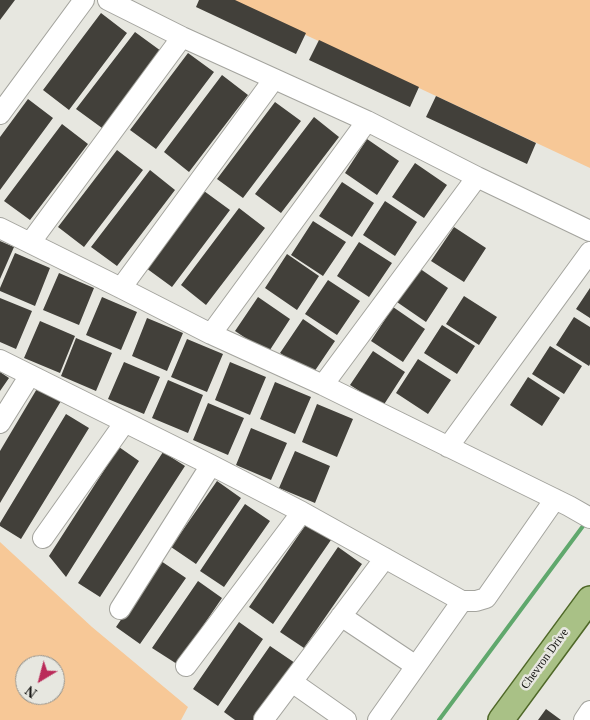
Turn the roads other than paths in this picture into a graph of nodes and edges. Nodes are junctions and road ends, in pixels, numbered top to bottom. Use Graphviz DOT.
graph roads {
  1 [pos="84,0"];
  2 [pos="108,0"];
  3 [pos="182,37"];
  4 [pos="274,80"];
  5 [pos="0,114"];
  6 [pos="367,121"];
  7 [pos="477,177"];
  8 [pos="0,228"];
  9 [pos="590,231"];
  10 [pos="30,243"];
  11 [pos="590,252"];
  12 [pos="121,288"];
  13 [pos="211,334"];
  14 [pos="0,360"];
  15 [pos="30,375"];
  16 [pos="323,386"];
  17 [pos="125,422"];
  18 [pos="0,423"];
  19 [pos="448,447"];
  20 [pos="211,465"];
  21 [pos="555,499"];
  22 [pos="302,512"];
  23 [pos="585,515"];
  24 [pos="43,538"];
  25 [pos="385,558"];
  26 [pos="462,601"];
  27 [pos="120,609"];
  28 [pos="587,610"];
  29 [pos="342,616"];
  30 [pos="186,666"];
  31 [pos="416,666"];
  32 [pos="292,682"];
  33 [pos="590,712"];
  34 [pos="264,719"];
  35 [pos="346,720"];
  36 [pos="378,720"];
  37 [pos="501,720"];
  38 [pos="584,720"];
  1 -- 5 [label="street"];
  2 -- 3 [label="street"];
  3 -- 4 [label="street"];
  3 -- 10 [label="street"];
  4 -- 6 [label="street"];
  4 -- 12 [label="street"];
  6 -- 7 [label="street"];
  6 -- 13 [label="street"];
  7 -- 9 [label="street"];
  7 -- 16 [label="street"];
  8 -- 10 [label="street"];
  10 -- 12 [label="street"];
  11 -- 19 [label="street"];
  12 -- 13 [label="street"];
  13 -- 16 [label="street"];
  14 -- 15 [label="street"];
  15 -- 17 [label="street"];
  15 -- 18 [label="street"];
  16 -- 19 [label="street"];
  17 -- 20 [label="street"];
  17 -- 24 [label="street"];
  19 -- 21 [label="street"];
  20 -- 22 [label="street"];
  20 -- 27 [label="street"];
  21 -- 23 [label="street"];
  21 -- 26 [label="street"];
  22 -- 25 [label="street"];
  22 -- 30 [label="street"];
  25 -- 26 [label="street"];
  25 -- 29 [label="street"];
  26 -- 31 [label="street"];
  28 -- 37 [label="main road, Chevron Drive"];
  29 -- 31 [label="street"];
  29 -- 32 [label="street"];
  31 -- 36 [label="street"];
  32 -- 34 [label="street"];
  32 -- 35 [label="street"];
  33 -- 38 [label="street"];
}
